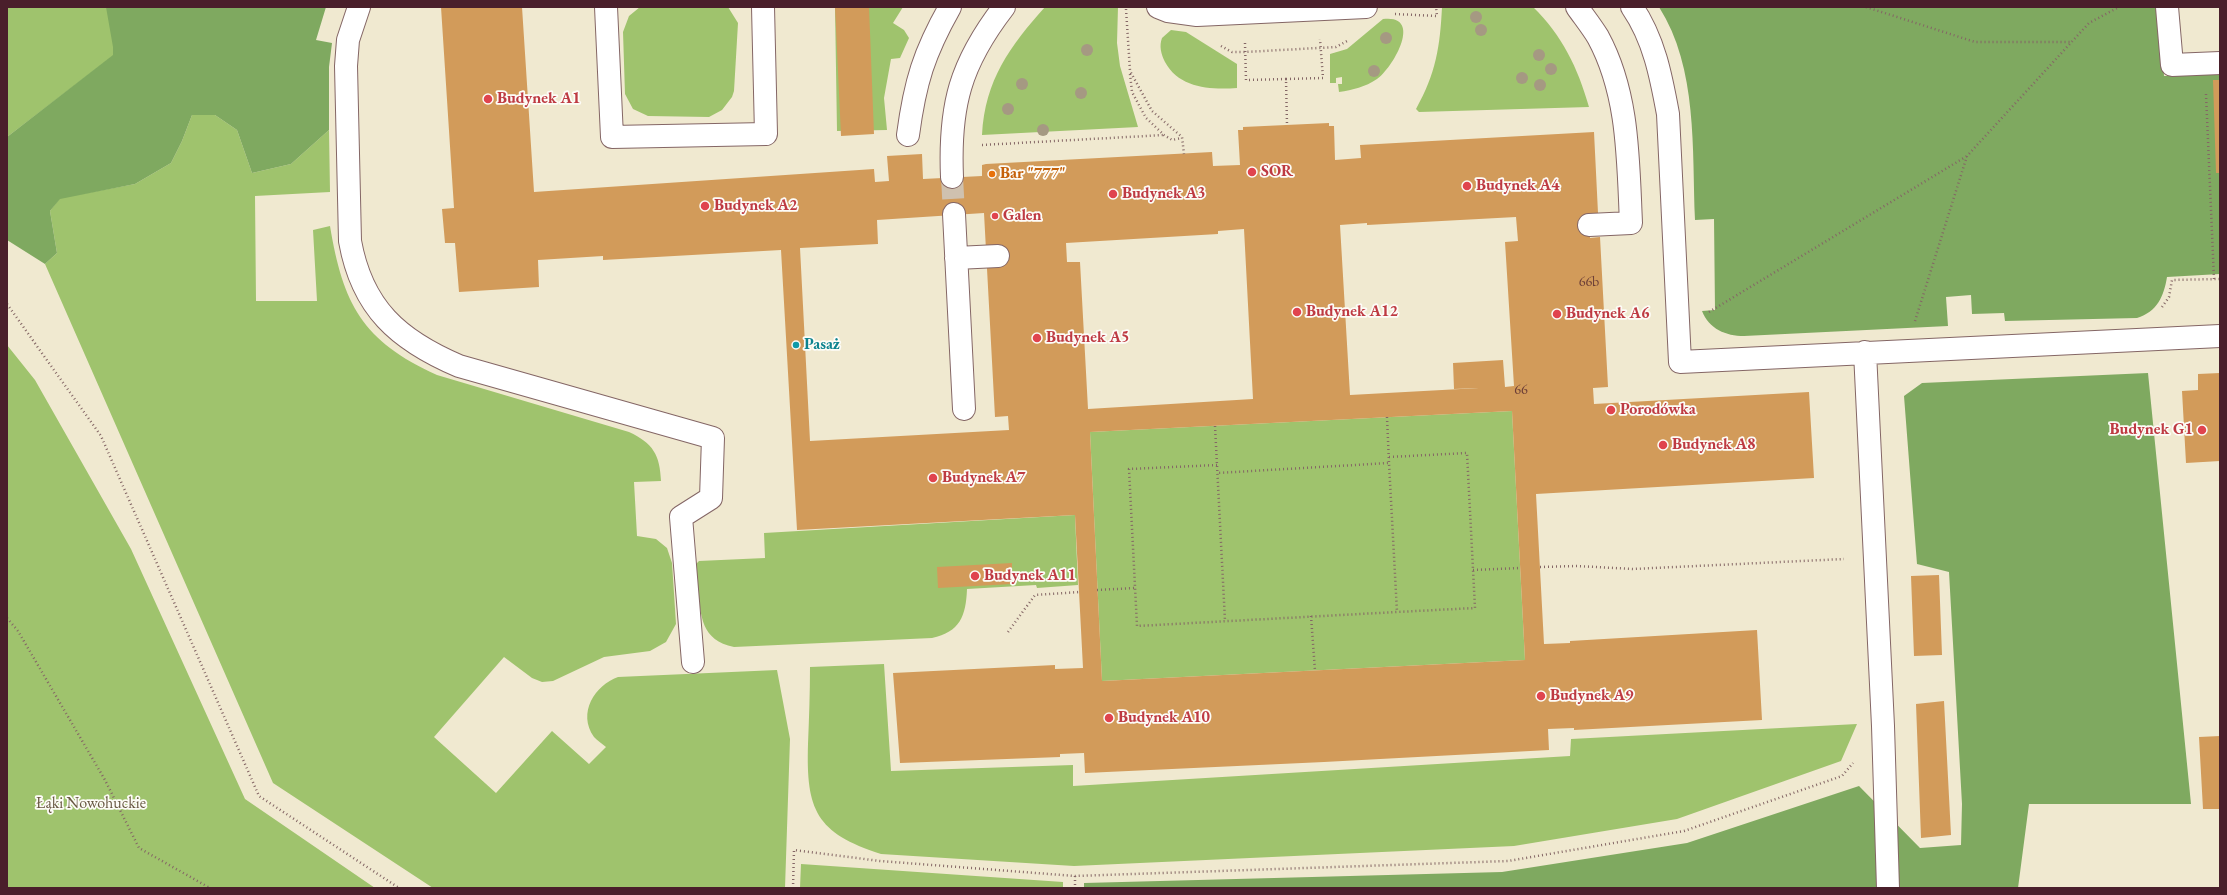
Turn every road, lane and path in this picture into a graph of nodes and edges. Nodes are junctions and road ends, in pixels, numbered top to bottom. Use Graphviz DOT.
graph roads {
  1 [pos="359,7"];
  2 [pos="606,7"];
  3 [pos="763,7"];
  4 [pos="950,7"];
  5 [pos="1004,7"];
  6 [pos="1126,7"];
  7 [pos="1158,7"];
  8 [pos="1366,7"];
  9 [pos="1436,7"];
  10 [pos="1577,7"];
  11 [pos="1632,7"];
  12 [pos="1866,7"];
  13 [pos="2119,7"];
  14 [pos="2167,7"];
  15 [pos="1404,15"];
  16 [pos="1320,42"];
  17 [pos="2072,42"];
  18 [pos="1245,46"];
  19 [pos="2212,64"];
  20 [pos="1130,71"];
  21 [pos="1286,79"];
  22 [pos="1287,125"];
  23 [pos="908,135"];
  24 [pos="1164,135"];
  25 [pos="1182,138"];
  26 [pos="975,145"];
  27 [pos="1184,154"];
  28 [pos="1967,156"];
  29 [pos="952,177"];
  30 [pos="954,214"];
  31 [pos="1589,225"];
  32 [pos="998,256"];
  33 [pos="956,258"];
  34 [pos="2214,279"];
  35 [pos="7,304"];
  36 [pos="1706,314"];
  37 [pos="1913,325"];
  38 [pos="2220,336"];
  39 [pos="1865,352"];
  40 [pos="964,409"];
  41 [pos="1387,417"];
  42 [pos="1215,426"];
  43 [pos="1389,457"];
  44 [pos="1389,463"];
  45 [pos="1217,464"];
  46 [pos="1218,473"];
  47 [pos="1874,558"];
  48 [pos="1540,567"];
  49 [pos="1520,568"];
  50 [pos="1473,570"];
  51 [pos="1135,588"];
  52 [pos="1097,590"];
  53 [pos="1079,592"];
  54 [pos="1397,612"];
  55 [pos="1311,616"];
  56 [pos="7,618"];
  57 [pos="1225,621"];
  58 [pos="1008,632"];
  59 [pos="693,662"];
  60 [pos="1315,671"];
  61 [pos="1883,726"];
  62 [pos="1075,876"];
  63 [pos="210,888"];
  64 [pos="399,888"];
  65 [pos="793,888"];
  66 [pos="1075,888"];
  67 [pos="1888,888"];
  1 -- 59 [label="lane"];
  2 -- 3 [label="lane"];
  4 -- 23 [label="lane"];
  5 -- 29 [label="lane"];
  6 -- 20 [label="path"];
  7 -- 8 [label="lane"];
  9 -- 15 [label="path"];
  10 -- 31 [label="lane"];
  11 -- 39 [label="lane"];
  12 -- 17 [label="path"];
  13 -- 17 [label="path"];
  14 -- 19 [label="lane"];
  16 -- 21 [label="path"];
  17 -- 28 [label="path"];
  18 -- 21 [label="path"];
  19 -- 34 [label="path"];
  20 -- 24 [label="path"];
  20 -- 25 [label="path"];
  21 -- 22 [label="path"];
  24 -- 25 [label="path"];
  24 -- 26 [label="path"];
  25 -- 27 [label="path"];
  28 -- 36 [label="path"];
  28 -- 37 [label="path"];
  30 -- 33 [label="lane"];
  32 -- 33 [label="lane"];
  33 -- 40 [label="lane"];
  35 -- 64 [label="path"];
  38 -- 39 [label="lane"];
  39 -- 47 [label="lane"];
  41 -- 43 [label="path"];
  42 -- 45 [label="path"];
  43 -- 44 [label="path"];
  43 -- 50 [label="path"];
  44 -- 46 [label="path"];
  44 -- 54 [label="path"];
  45 -- 46 [label="path"];
  45 -- 51 [label="path"];
  46 -- 57 [label="path"];
  47 -- 48 [label="path"];
  47 -- 61 [label="lane"];
  49 -- 50 [label="path"];
  50 -- 54 [label="path"];
  51 -- 52 [label="path"];
  51 -- 57 [label="path"];
  53 -- 58 [label="path"];
  54 -- 55 [label="path"];
  55 -- 57 [label="path"];
  55 -- 60 [label="path"];
  56 -- 63 [label="path"];
  61 -- 62 [label="path"];
  61 -- 67 [label="lane"];
  62 -- 65 [label="path"];
  62 -- 66 [label="path"];
}
